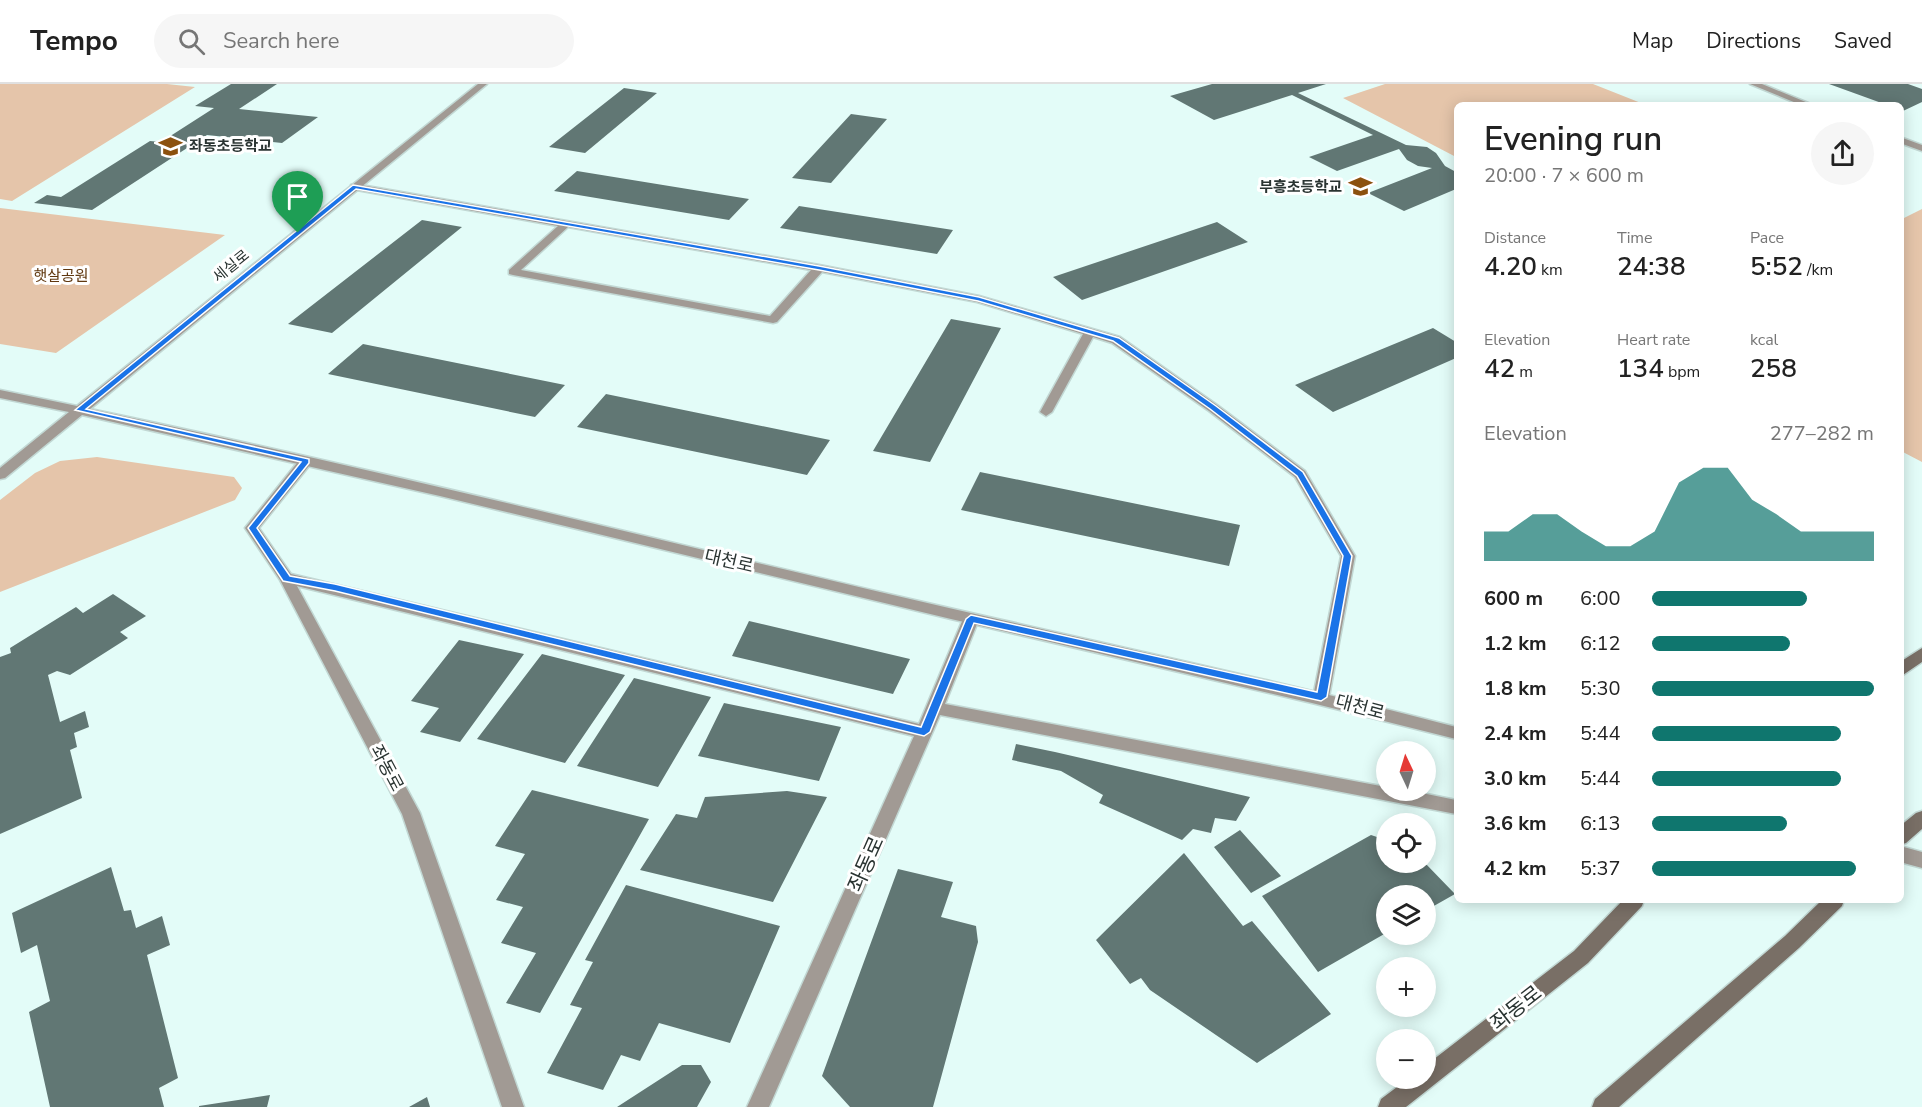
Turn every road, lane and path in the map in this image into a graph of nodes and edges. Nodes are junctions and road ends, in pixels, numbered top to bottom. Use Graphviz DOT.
graph roads {
  1 [pos="483,84"];
  2 [pos="1754,84"];
  3 [pos="1801,102"];
  4 [pos="1904,141"];
  5 [pos="1922,148"];
  6 [pos="355,187"];
  7 [pos="567,223"];
  8 [pos="819,268"];
  9 [pos="1090,331"];
  10 [pos="0,394"];
  11 [pos="79,410"];
  12 [pos="1046,412"];
  13 [pos="306,461"];
  14 [pos="0,475"];
  15 [pos="286,578"];
  16 [pos="971,619"];
  17 [pos="1922,654"];
  18 [pos="1904,668"];
  19 [pos="1321,697"];
  20 [pos="935,708"];
  21 [pos="924,732"];
  22 [pos="1454,732"];
  23 [pos="1454,807"];
  24 [pos="1922,818"];
  25 [pos="1904,834"];
  26 [pos="1904,855"];
  27 [pos="1922,860"];
  28 [pos="1632,903"];
  29 [pos="1833,903"];
  30 [pos="513,1107"];
  31 [pos="758,1107"];
  32 [pos="1389,1107"];
  33 [pos="1603,1107"];
  1 -- 6 [label="street, 세실로"];
  2 -- 3 [label="street"];
  4 -- 5 [label="street"];
  6 -- 7 [label="street"];
  6 -- 11 [label="street, 세실로"];
  7 -- 8 [label="street"];
  7 -- 8 [label="street"];
  8 -- 9 [label="street"];
  9 -- 12 [label="street"];
  9 -- 19 [label="street"];
  10 -- 11 [label="street, 대천로"];
  11 -- 13 [label="street, 대천로"];
  11 -- 14 [label="street, 세실로"];
  13 -- 15 [label="street, 좌동로"];
  13 -- 16 [label="street, 대천로"];
  15 -- 21 [label="street"];
  15 -- 30 [label="street, 좌동로"];
  16 -- 19 [label="street, 대천로"];
  16 -- 20 [label="street, 좌동로"];
  17 -- 18 [label="main road"];
  19 -- 22 [label="street, 대천로"];
  20 -- 21 [label="street, 좌동로"];
  20 -- 23 [label="street"];
  21 -- 31 [label="street, 좌동로"];
  24 -- 25 [label="main road"];
  26 -- 27 [label="street"];
  28 -- 32 [label="main road, 좌동로"];
  29 -- 33 [label="main road"];
}
